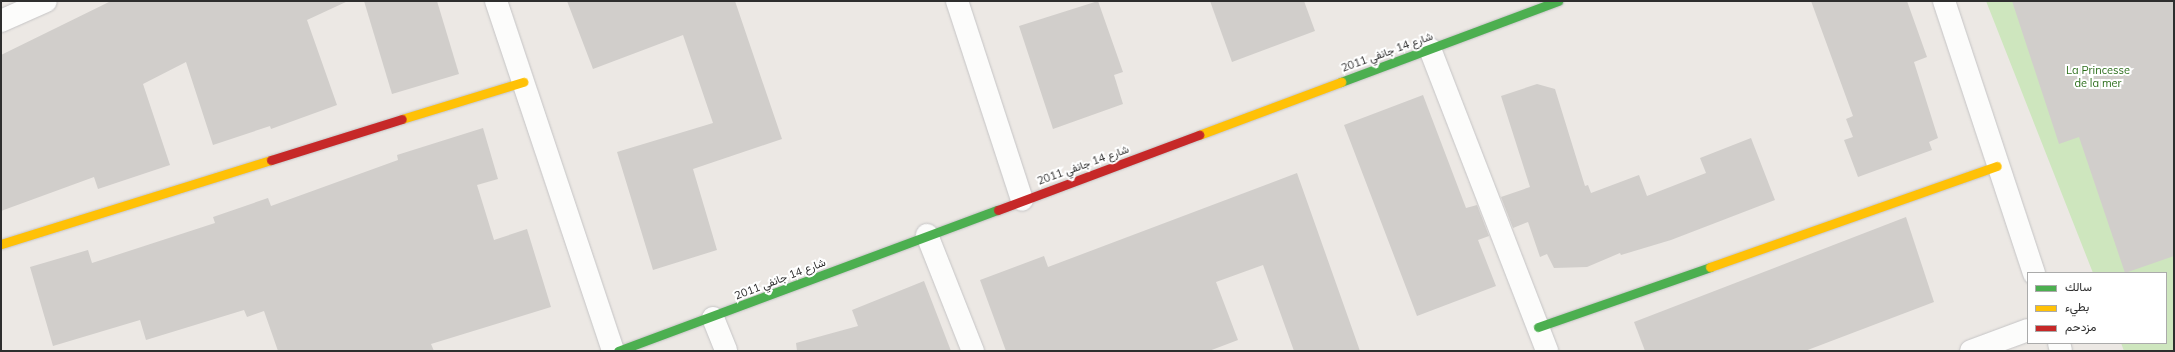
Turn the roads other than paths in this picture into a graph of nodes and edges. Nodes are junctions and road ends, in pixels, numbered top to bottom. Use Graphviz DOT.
graph roads {
  1 [pos="46,1"];
  2 [pos="496,1"];
  3 [pos="957,1"];
  4 [pos="1558,1"];
  5 [pos="1944,1"];
  6 [pos="1,21"];
  7 [pos="1430,48"];
  8 [pos="523,82"];
  9 [pos="1997,166"];
  10 [pos="1022,200"];
  11 [pos="927,235"];
  12 [pos="1,244"];
  13 [pos="2034,272"];
  14 [pos="713,318"];
  15 [pos="1538,327"];
  16 [pos="2027,330"];
  17 [pos="613,351"];
  18 [pos="618,351"];
  19 [pos="726,351"];
  20 [pos="973,351"];
  21 [pos="1546,351"];
  22 [pos="1971,351"];
  1 -- 6 [label="street"];
  2 -- 8 [label="street"];
  3 -- 10 [label="street"];
  4 -- 7 [label="street, شارع 14 جانفي 2011"];
  5 -- 9 [label="street"];
  7 -- 10 [label="street, شارع 14 جانفي 2011"];
  7 -- 15 [label="street"];
  8 -- 12 [label="street"];
  8 -- 17 [label="street"];
  9 -- 13 [label="street"];
  9 -- 15 [label="street"];
  10 -- 11 [label="street, شارع 14 جانفي 2011"];
  11 -- 14 [label="street, شارع 14 جانفي 2011"];
  11 -- 20 [label="street"];
  14 -- 18 [label="street, شارع 14 جانفي 2011"];
  14 -- 19 [label="street"];
  15 -- 21 [label="street"];
  16 -- 22 [label="street"];
}
